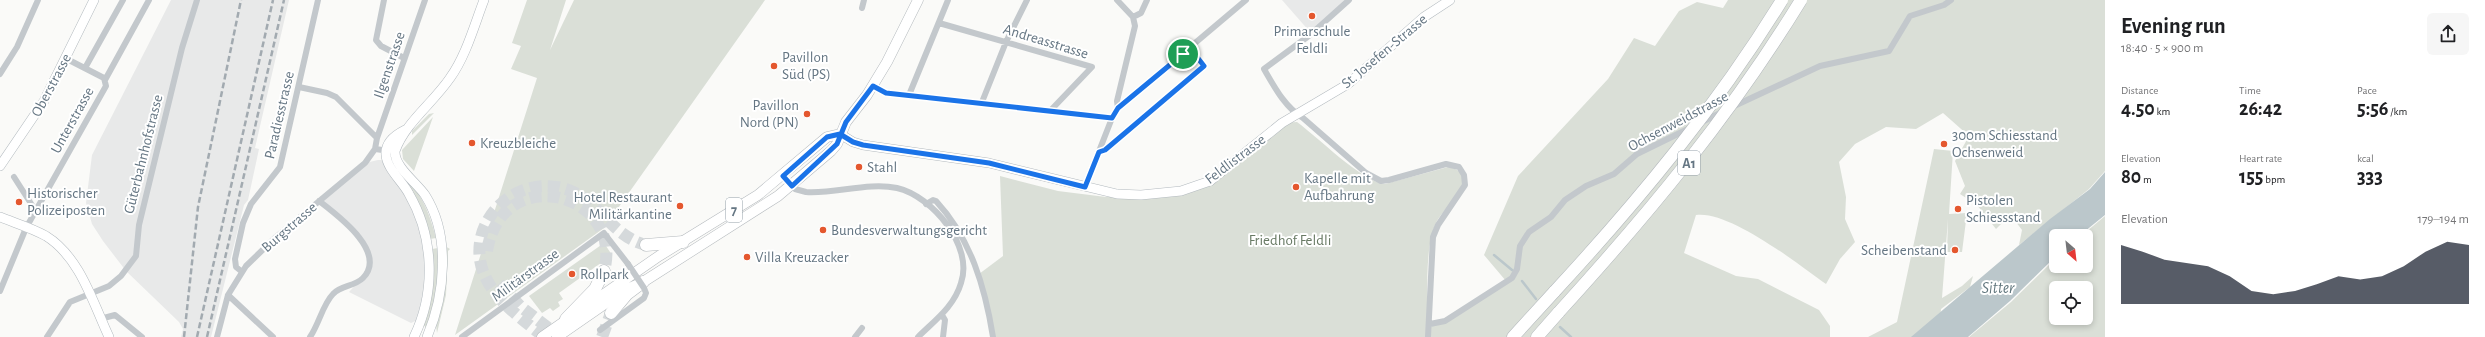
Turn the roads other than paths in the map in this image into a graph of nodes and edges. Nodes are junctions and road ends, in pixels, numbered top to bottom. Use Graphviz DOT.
graph roads {
  1 [pos="38,0"];
  2 [pos="94,0"];
  3 [pos="122,0"];
  4 [pos="150,0"];
  5 [pos="197,0"];
  6 [pos="318,0"];
  7 [pos="384,0"];
  8 [pos="425,0"];
  9 [pos="484,0"];
  10 [pos="864,0"];
  11 [pos="918,0"];
  12 [pos="948,0"];
  13 [pos="1027,0"];
  14 [pos="1117,0"];
  15 [pos="1147,0"];
  16 [pos="1246,0"];
  17 [pos="1349,0"];
  18 [pos="1450,0"];
  19 [pos="1782,0"];
  20 [pos="1801,0"];
  21 [pos="1952,0"];
  22 [pos="862,8"];
  23 [pos="1133,17"];
  24 [pos="939,23"];
  25 [pos="1006,42"];
  26 [pos="1190,48"];
  27 [pos="66,58"];
  28 [pos="404,58"];
  29 [pos="84,68"];
  30 [pos="0,74"];
  31 [pos="105,80"];
  32 [pos="873,86"];
  33 [pos="299,87"];
  34 [pos="909,95"];
  35 [pos="982,102"];
  36 [pos="1118,108"];
  37 [pos="1050,111"];
  38 [pos="1297,114"];
  39 [pos="1112,118"];
  40 [pos="840,134"];
  41 [pos="377,138"];
  42 [pos="375,150"];
  43 [pos="391,151"];
  44 [pos="1099,152"];
  45 [pos="0,166"];
  46 [pos="14,176"];
  47 [pos="783,176"];
  48 [pos="792,186"];
  49 [pos="1085,187"];
  50 [pos="320,201"];
  51 [pos="926,204"];
  52 [pos="37,212"];
  53 [pos="0,217"];
  54 [pos="26,228"];
  55 [pos="683,242"];
  56 [pos="646,245"];
  57 [pos="241,271"];
  58 [pos="604,271"];
  59 [pos="644,286"];
  60 [pos="0,291"];
  61 [pos="89,294"];
  62 [pos="228,295"];
  63 [pos="611,313"];
  64 [pos="942,315"];
  65 [pos="100,319"];
  66 [pos="566,319"];
  67 [pos="1430,324"];
  68 [pos="862,328"];
  69 [pos="600,330"];
  70 [pos="415,335"];
  71 [pos="47,337"];
  72 [pos="109,337"];
  73 [pos="142,337"];
  74 [pos="217,337"];
  75 [pos="273,337"];
  76 [pos="310,337"];
  77 [pos="427,337"];
  78 [pos="462,337"];
  79 [pos="542,337"];
  80 [pos="557,337"];
  81 [pos="855,337"];
  82 [pos="918,337"];
  83 [pos="943,337"];
  84 [pos="993,337"];
  85 [pos="1428,337"];
  86 [pos="1513,337"];
  87 [pos="1537,337"];
  1 -- 30 [label="street"];
  2 -- 27 [label="street, Oberstrasse"];
  3 -- 29 [label="street"];
  4 -- 31 [label="street"];
  5 -- 61 [label="street, Güterbahnhofstrasse"];
  6 -- 33 [label="street, Paradiesstrasse"];
  7 -- 28 [label="street"];
  8 -- 28 [label="street, Ilgenstrasse"];
  9 -- 43 [label="street"];
  10 -- 22 [label="street"];
  11 -- 32 [label="main road, 7"];
  12 -- 24 [label="street"];
  13 -- 25 [label="street"];
  14 -- 23 [label="street"];
  15 -- 23 [label="street"];
  16 -- 26 [label="street"];
  17 -- 38 [label="street"];
  18 -- 38 [label="street, St. Josefen-Strasse"];
  19 -- 86 [label="highway, A1, bridge"];
  20 -- 87 [label="highway, A1, bridge"];
  21 -- 67 [label="street, Ochsenweidstrasse"];
  23 -- 36 [label="street"];
  24 -- 25 [label="street, Andreasstrasse"];
  24 -- 34 [label="street"];
  25 -- 35 [label="street"];
  25 -- 37 [label="street, Andreasstrasse"];
  26 -- 36 [label="street"];
  26 -- 44 [label="street"];
  27 -- 29 [label="street, Unterstrasse"];
  27 -- 45 [label="street, Oberstrasse"];
  28 -- 41 [label="street, Ilgenstrasse"];
  29 -- 31 [label="street, Unterstrasse"];
  31 -- 52 [label="street, Unterstrasse"];
  32 -- 34 [label="street"];
  32 -- 40 [label="main road, 7"];
  33 -- 41 [label="street"];
  33 -- 57 [label="street, Paradiesstrasse"];
  34 -- 35 [label="street"];
  35 -- 37 [label="street"];
  36 -- 39 [label="street"];
  37 -- 39 [label="street"];
  38 -- 49 [label="street, Feldlistrasse"];
  38 -- 67 [label="street"];
  39 -- 44 [label="street"];
  40 -- 47 [label="main road, 7"];
  40 -- 48 [label="main road, 7"];
  40 -- 49 [label="street, Feldlistrasse"];
  41 -- 42 [label="street, Ilgenstrasse"];
  42 -- 43 [label="street"];
  42 -- 50 [label="street, Burgstrasse"];
  43 -- 70 [label="street"];
  43 -- 77 [label="street"];
  44 -- 49 [label="street"];
  46 -- 52 [label="street"];
  47 -- 48 [label="street"];
  47 -- 55 [label="main road, 7"];
  48 -- 51 [label="street"];
  48 -- 59 [label="main road, 7"];
  50 -- 57 [label="street, Burgstrasse"];
  50 -- 76 [label="street"];
  51 -- 64 [label="street"];
  51 -- 84 [label="street"];
  52 -- 54 [label="street, Unterstrasse"];
  53 -- 54 [label="street"];
  54 -- 60 [label="street, Unterstrasse"];
  54 -- 61 [label="street"];
  55 -- 56 [label="highway"];
  55 -- 66 [label="main road, 7"];
  57 -- 62 [label="street, Burgstrasse"];
  58 -- 66 [label="highway"];
  59 -- 63 [label="highway"];
  59 -- 69 [label="street"];
  59 -- 78 [label="street, Militärstrasse, bridge"];
  59 -- 80 [label="main road, 7"];
  61 -- 65 [label="street"];
  61 -- 71 [label="street, Güterbahnhofstrasse"];
  62 -- 74 [label="street, Burgstrasse"];
  62 -- 75 [label="street"];
  64 -- 82 [label="street"];
  64 -- 83 [label="street"];
  65 -- 72 [label="street"];
  65 -- 73 [label="street"];
  66 -- 79 [label="main road, 7"];
  67 -- 85 [label="street"];
  68 -- 81 [label="street"];
  70 -- 77 [label="street"];
}
